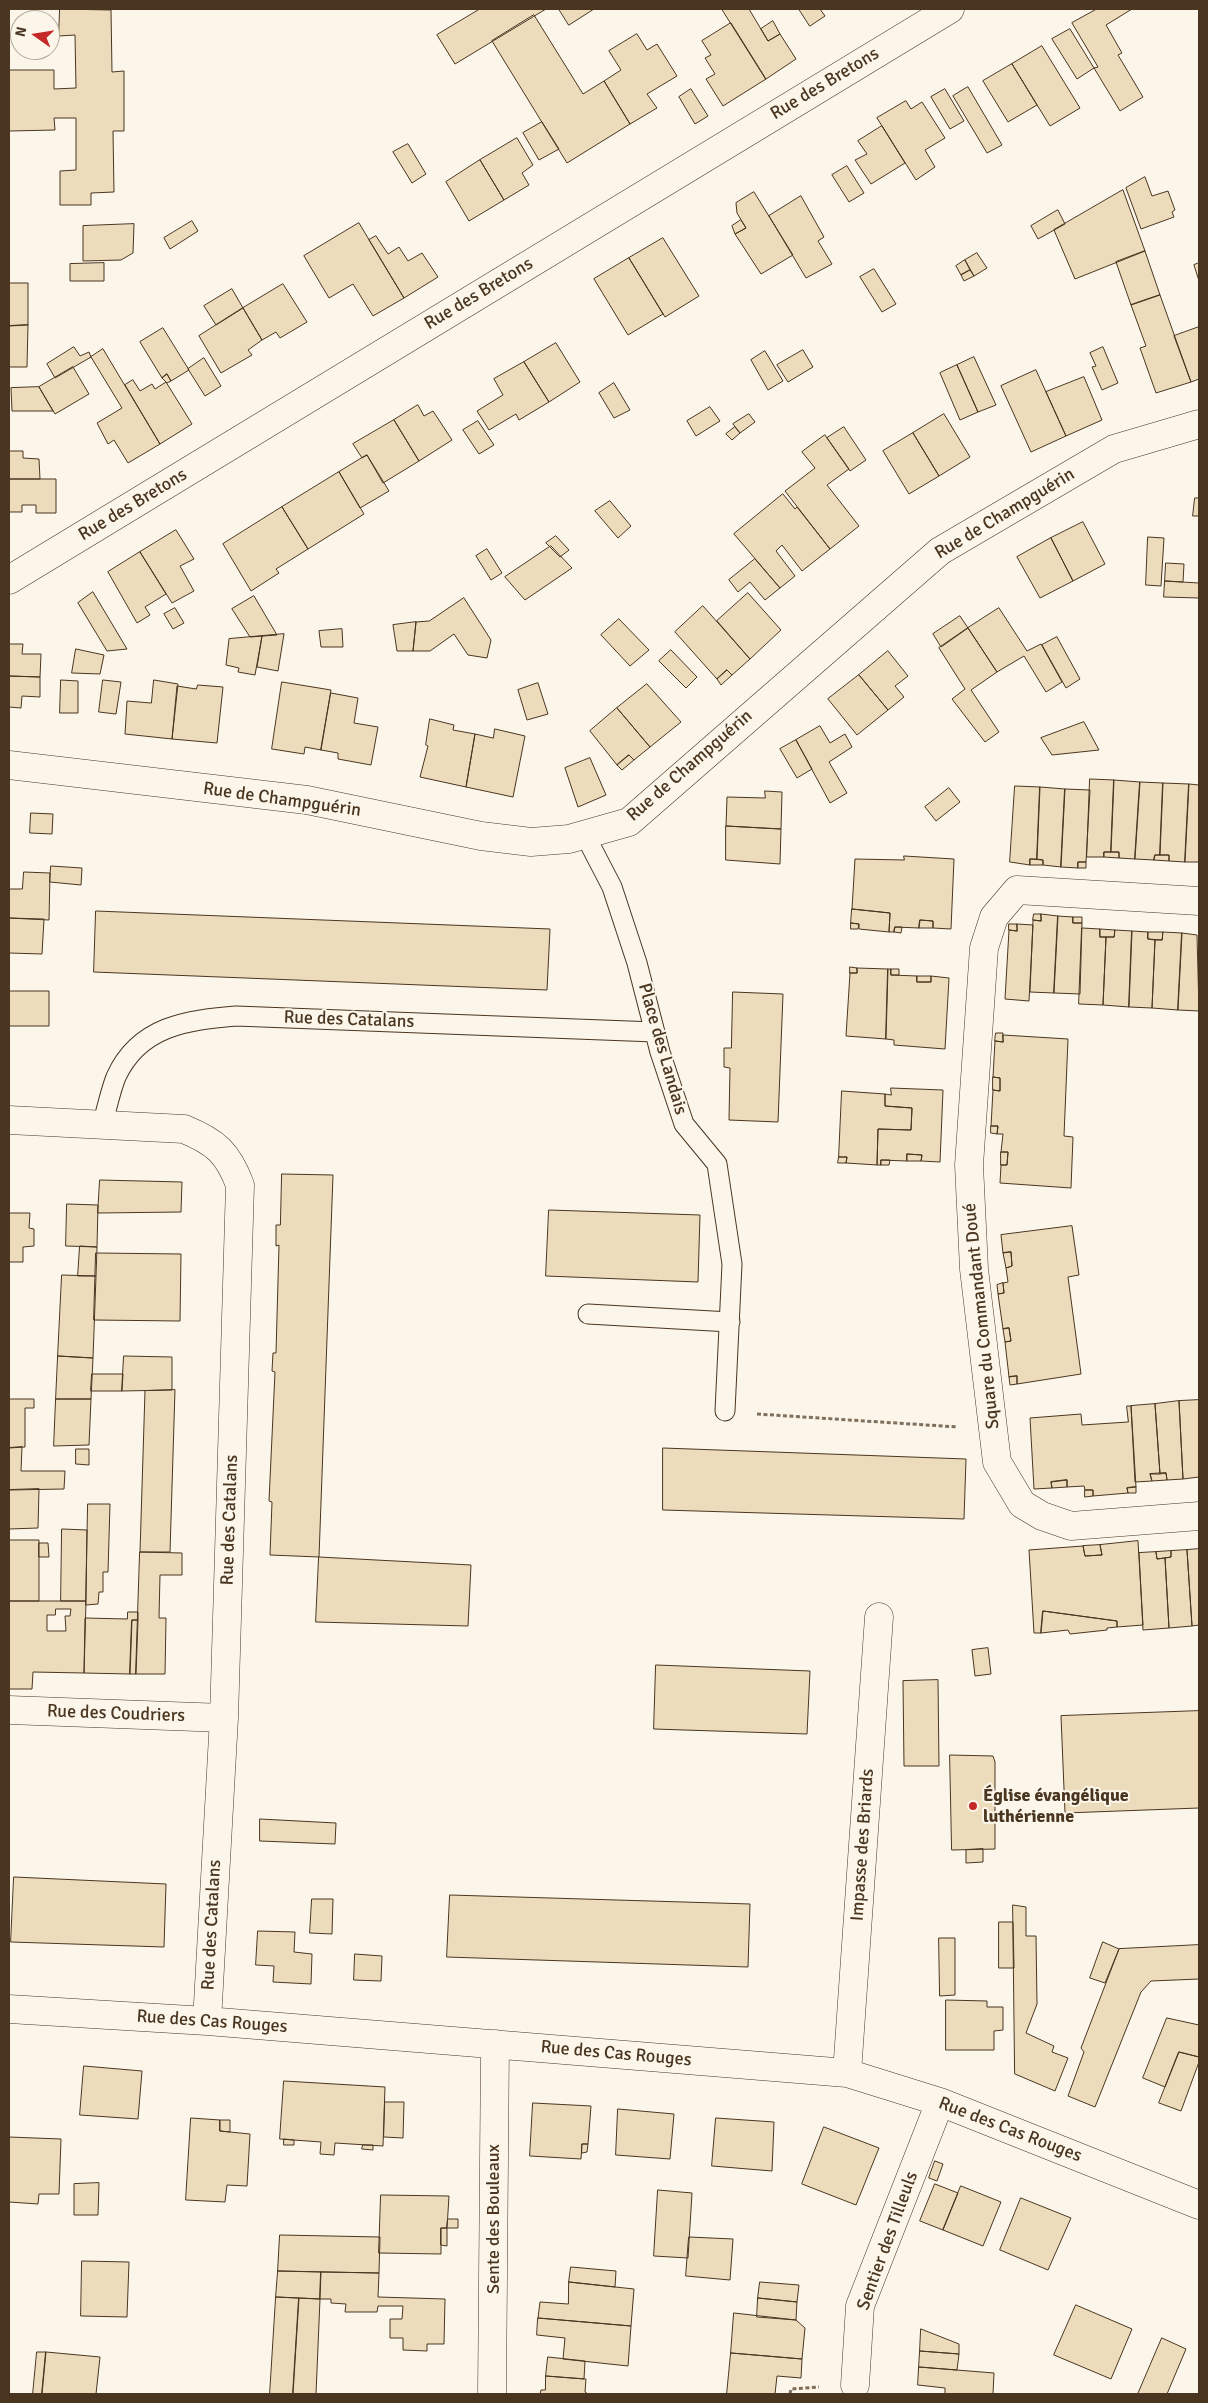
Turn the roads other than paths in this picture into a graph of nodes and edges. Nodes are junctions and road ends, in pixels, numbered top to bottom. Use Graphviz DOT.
graph roads {
  1 [pos="950,9"];
  2 [pos="1199,424"];
  3 [pos="9,580"];
  4 [pos="9,765"];
  5 [pos="585,835"];
  6 [pos="1199,902"];
  7 [pos="655,1032"];
  8 [pos="9,1120"];
  9 [pos="102,1125"];
  10 [pos="588,1314"];
  11 [pos="730,1322"];
  12 [pos="725,1412"];
  13 [pos="1199,1516"];
  14 [pos="879,1617"];
  15 [pos="9,1710"];
  16 [pos="224,1718"];
  17 [pos="9,2009"];
  18 [pos="207,2021"];
  19 [pos="495,2044"];
  20 [pos="847,2073"];
  21 [pos="940,2102"];
  22 [pos="1199,2205"];
  23 [pos="855,2385"];
  24 [pos="492,2394"];
  1 -- 3 [label="street, Rue des Bretons"];
  2 -- 5 [label="street, Rue de Champguérin"];
  4 -- 5 [label="street, Rue de Champguérin"];
  5 -- 7 [label="lane, Place des Landais"];
  6 -- 13 [label="street, Square du Commandant Doué"];
  7 -- 9 [label="lane, Rue des Catalans"];
  7 -- 11 [label="lane, Place des Landais"];
  8 -- 9 [label="street, Rue des Catalans"];
  9 -- 16 [label="street, Rue des Catalans"];
  10 -- 11 [label="lane"];
  11 -- 12 [label="lane, Place des Landais"];
  14 -- 20 [label="street, Impasse des Briards"];
  15 -- 16 [label="street, Rue des Coudriers"];
  16 -- 18 [label="street, Rue des Catalans"];
  17 -- 18 [label="street, Rue des Cas Rouges"];
  18 -- 19 [label="street, Rue des Cas Rouges"];
  19 -- 20 [label="street, Rue des Cas Rouges"];
  19 -- 24 [label="street, Sente des Bouleaux"];
  20 -- 21 [label="street, Rue des Cas Rouges"];
  21 -- 22 [label="street, Rue des Cas Rouges"];
  21 -- 23 [label="street, Sentier des Tilleuls"];
}
